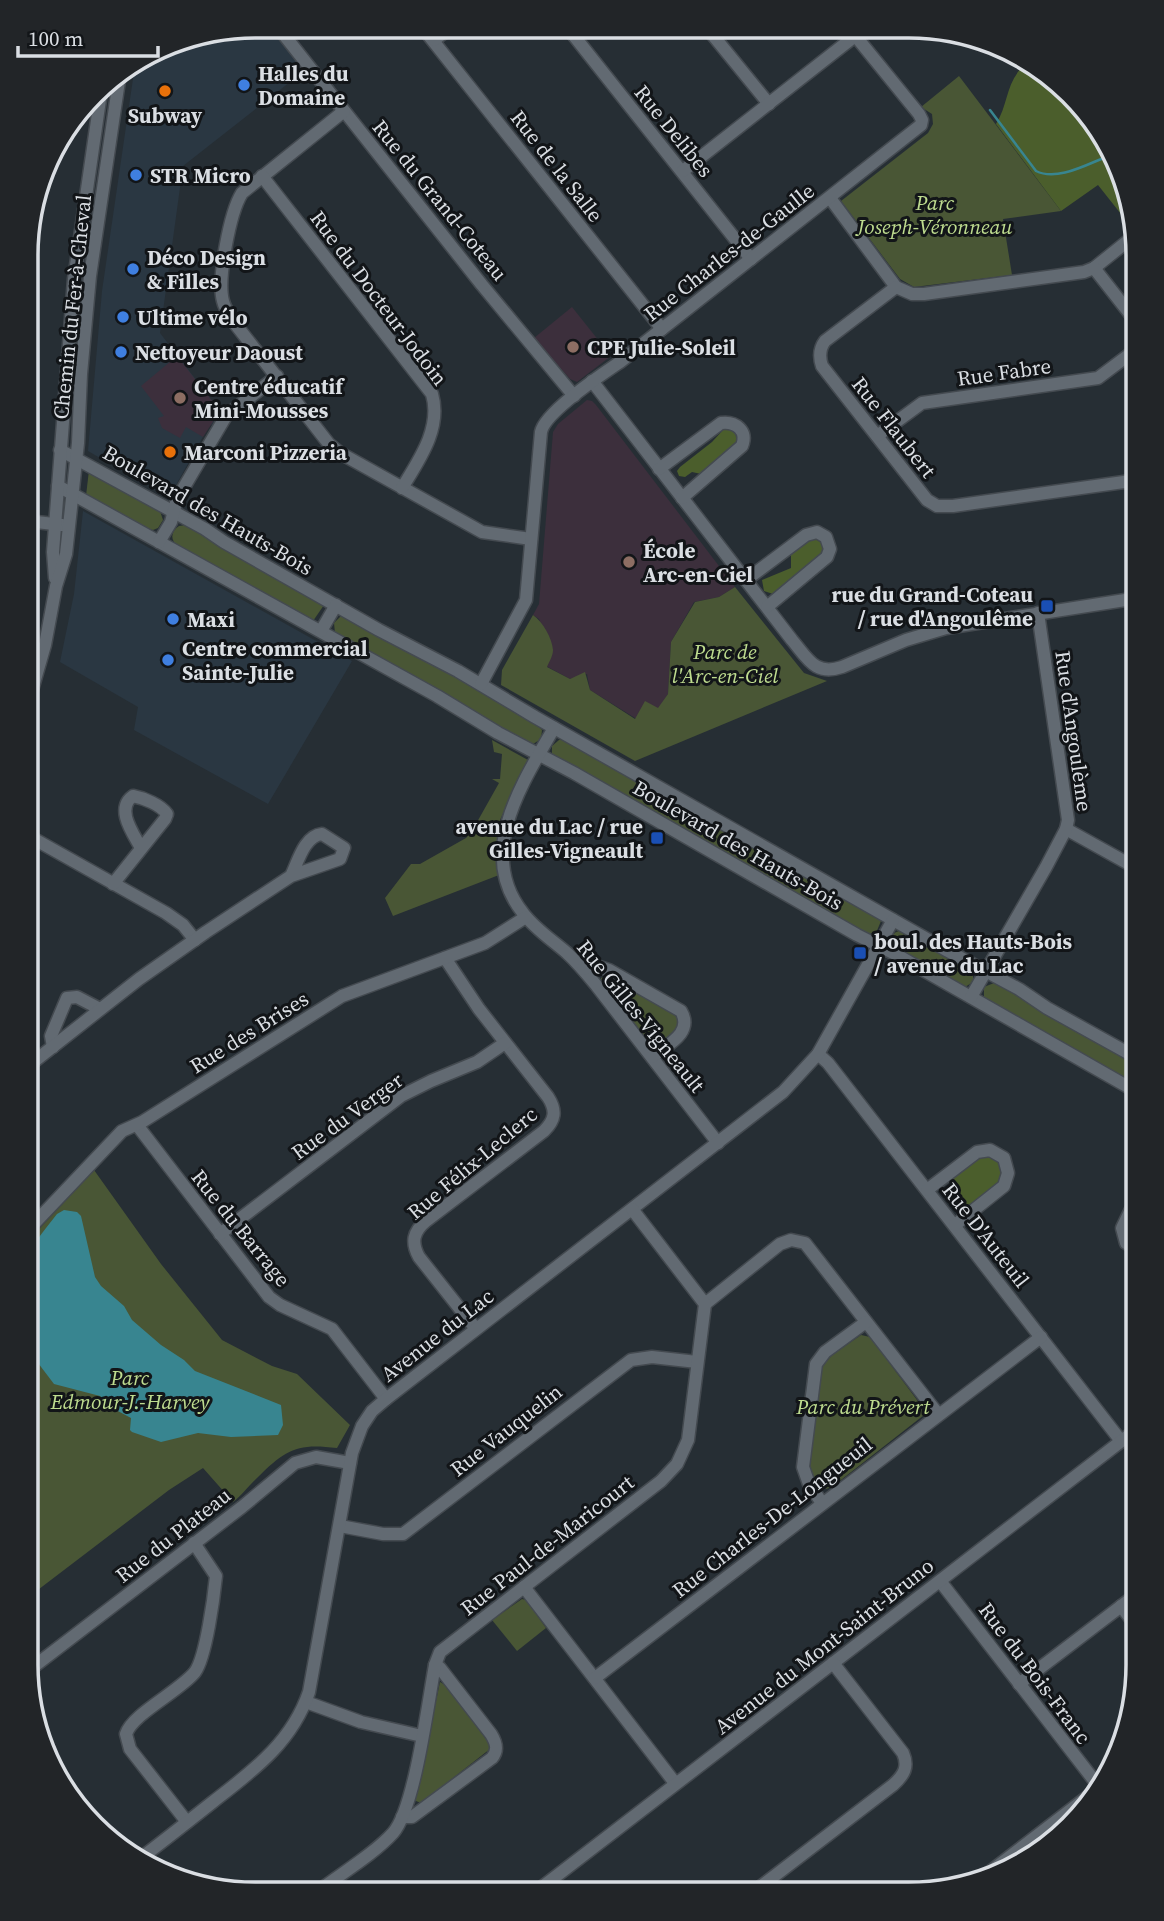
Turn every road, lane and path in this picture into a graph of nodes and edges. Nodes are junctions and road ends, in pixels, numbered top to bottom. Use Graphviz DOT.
graph roads {
  1 [pos="576,38"];
  2 [pos="716,38"];
  3 [pos="845,38"];
  4 [pos="857,38"];
  5 [pos="287,39"];
  6 [pos="434,40"];
  7 [pos="118,88"];
  8 [pos="769,104"];
  9 [pos="99,106"];
  10 [pos="344,111"];
  11 [pos="683,171"];
  12 [pos="261,176"];
  13 [pos="830,198"];
  14 [pos="1125,243"];
  15 [pos="751,259"];
  16 [pos="1094,268"];
  17 [pos="896,286"];
  18 [pos="1126,309"];
  19 [pos="662,328"];
  20 [pos="1126,357"];
  21 [pos="277,376"];
  22 [pos="592,381"];
  23 [pos="574,396"];
  24 [pos="877,436"];
  25 [pos="60,450"];
  26 [pos="77,457"];
  27 [pos="659,469"];
  28 [pos="1126,482"];
  29 [pos="58,486"];
  30 [pos="402,488"];
  31 [pos="73,494"];
  32 [pos="682,498"];
  33 [pos="173,512"];
  34 [pos="38,523"];
  35 [pos="55,525"];
  36 [pos="69,526"];
  37 [pos="531,539"];
  38 [pos="159,542"];
  39 [pos="746,580"];
  40 [pos="56,586"];
  41 [pos="1126,600"];
  42 [pos="336,605"];
  43 [pos="767,607"];
  44 [pos="1038,613"];
  45 [pos="321,631"];
  46 [pos="38,668"];
  47 [pos="481,684"];
  48 [pos="554,728"];
  49 [pos="539,755"];
  50 [pos="1066,829"];
  51 [pos="38,841"];
  52 [pos="141,848"];
  53 [pos="1126,862"];
  54 [pos="291,876"];
  55 [pos="113,884"];
  56 [pos="526,917"];
  57 [pos="893,920"];
  58 [pos="195,940"];
  59 [pos="879,947"];
  60 [pos="445,958"];
  61 [pos="583,970"];
  62 [pos="986,971"];
  63 [pos="971,997"];
  64 [pos="100,1009"];
  65 [pos="505,1043"];
  66 [pos="52,1047"];
  67 [pos="1125,1051"];
  68 [pos="818,1054"];
  69 [pos="652,1057"];
  70 [pos="38,1058"];
  71 [pos="1125,1085"];
  72 [pos="136,1125"];
  73 [pos="718,1143"];
  74 [pos="926,1190"];
  75 [pos="632,1209"];
  76 [pos="1125,1218"];
  77 [pos="38,1219"];
  78 [pos="955,1225"];
  79 [pos="220,1234"];
  80 [pos="1125,1241"];
  81 [pos="705,1304"];
  82 [pos="866,1322"];
  83 [pos="476,1329"];
  84 [pos="1041,1337"];
  85 [pos="697,1362"];
  86 [pos="386,1399"];
  87 [pos="938,1414"];
  88 [pos="1125,1438"];
  89 [pos="1121,1441"];
  90 [pos="350,1463"];
  91 [pos="822,1503"];
  92 [pos="340,1526"];
  93 [pos="194,1544"];
  94 [pos="940,1581"];
  95 [pos="524,1587"];
  96 [pos="1125,1603"];
  97 [pos="1121,1606"];
  98 [pos="1125,1611"];
  99 [pos="38,1663"];
  100 [pos="833,1663"];
  101 [pos="436,1665"];
  102 [pos="595,1678"];
  103 [pos="1019,1684"];
  104 [pos="306,1702"];
  105 [pos="422,1736"];
  106 [pos="1093,1780"];
  107 [pos="675,1783"];
  108 [pos="1069,1811"];
  109 [pos="402,1817"];
  110 [pos="187,1822"];
  111 [pos="147,1853"];
  112 [pos="1010,1857"];
  113 [pos="330,1882"];
  114 [pos="548,1882"];
  115 [pos="766,1882"];
  1 -- 11 [label="street, Rue Delibes"];
  2 -- 8 [label="street"];
  3 -- 8 [label="street"];
  4 -- 13 [label="street, Rue Charles-de-Gaulle"];
  5 -- 10 [label="street, Rue du Grand-Coteau"];
  6 -- 19 [label="street, Rue de la Salle"];
  7 -- 26 [label="street, Chemin du Fer-à-Cheval"];
  8 -- 11 [label="street"];
  9 -- 25 [label="street, Chemin du Fer-à-Cheval"];
  10 -- 12 [label="street"];
  10 -- 23 [label="street, Rue du Grand-Coteau"];
  11 -- 15 [label="street, Rue Delibes"];
  12 -- 21 [label="street"];
  12 -- 30 [label="street, Rue du Docteur-Jodoin"];
  13 -- 15 [label="street, Rue Charles-de-Gaulle"];
  13 -- 17 [label="street"];
  14 -- 16 [label="street"];
  15 -- 19 [label="street, Rue Charles-de-Gaulle"];
  16 -- 17 [label="street"];
  16 -- 18 [label="street"];
  17 -- 24 [label="street, Rue Flaubert"];
  19 -- 22 [label="street, Rue Charles-de-Gaulle"];
  20 -- 24 [label="street, Rue Fabre"];
  21 -- 30 [label="street"];
  21 -- 33 [label="street"];
  22 -- 23 [label="street, Rue Charles-de-Gaulle"];
  22 -- 27 [label="street"];
  23 -- 37 [label="street, Rue Charles-de-Gaulle"];
  24 -- 28 [label="street, Rue Flaubert"];
  25 -- 26 [label="street, Boulevard des Hauts-Bois"];
  25 -- 29 [label="street, Chemin du Fer-à-Cheval"];
  26 -- 31 [label="street, Chemin du Fer-à-Cheval"];
  26 -- 33 [label="street, Boulevard des Hauts-Bois"];
  27 -- 32 [label="street"];
  27 -- 32 [label="street"];
  29 -- 31 [label="street, Boulevard des Hauts-Bois"];
  29 -- 35 [label="street, Chemin du Fer-à-Cheval"];
  30 -- 37 [label="street"];
  31 -- 36 [label="street, Chemin du Fer-à-Cheval"];
  31 -- 38 [label="street, Boulevard des Hauts-Bois"];
  32 -- 39 [label="street"];
  33 -- 38 [label="street"];
  33 -- 42 [label="street, Boulevard des Hauts-Bois"];
  34 -- 35 [label="street"];
  35 -- 36 [label="street"];
  35 -- 40 [label="street, Chemin du Fer-à-Cheval"];
  36 -- 40 [label="street, Chemin du Fer-à-Cheval"];
  37 -- 47 [label="street, Rue Charles-de-Gaulle"];
  38 -- 45 [label="street, Boulevard des Hauts-Bois"];
  39 -- 43 [label="street"];
  39 -- 43 [label="street"];
  40 -- 46 [label="street, Chemin du Fer-à-Cheval"];
  41 -- 44 [label="street"];
  42 -- 45 [label="street"];
  42 -- 47 [label="street, Boulevard des Hauts-Bois"];
  43 -- 44 [label="street"];
  44 -- 50 [label="street, Rue d'Angoulème"];
  45 -- 49 [label="street, Boulevard des Hauts-Bois"];
  47 -- 48 [label="street, Boulevard des Hauts-Bois"];
  48 -- 49 [label="street, Rue Gilles-Vigneault"];
  48 -- 57 [label="street, Boulevard des Hauts-Bois"];
  49 -- 56 [label="street, Rue Gilles-Vigneault"];
  49 -- 59 [label="street, Boulevard des Hauts-Bois"];
  50 -- 53 [label="street"];
  50 -- 62 [label="street, Rue d'Angoulème"];
  51 -- 55 [label="street"];
  52 -- 55 [label="street"];
  54 -- 58 [label="street"];
  55 -- 58 [label="street"];
  56 -- 60 [label="street, Rue des Brises"];
  56 -- 61 [label="street, Rue Gilles-Vigneault"];
  57 -- 59 [label="street, Avenue du Lac"];
  57 -- 62 [label="street, Boulevard des Hauts-Bois"];
  58 -- 64 [label="street"];
  59 -- 63 [label="street, Boulevard des Hauts-Bois"];
  59 -- 68 [label="street, Avenue du Lac"];
  60 -- 65 [label="street, Rue Félix-Leclerc"];
  60 -- 72 [label="street, Rue des Brises"];
  61 -- 69 [label="street, Rue Gilles-Vigneault"];
  61 -- 69 [label="street"];
  62 -- 63 [label="street, Rue d'Angoulème"];
  62 -- 67 [label="street, Boulevard des Hauts-Bois"];
  63 -- 71 [label="street, Boulevard des Hauts-Bois"];
  64 -- 66 [label="street"];
  64 -- 66 [label="street"];
  65 -- 79 [label="street, Rue du Verger"];
  65 -- 83 [label="street, Rue Félix-Leclerc"];
  66 -- 70 [label="street"];
  68 -- 73 [label="street, Avenue du Lac"];
  68 -- 74 [label="street, Rue D'Auteuil"];
  69 -- 73 [label="street, Rue Gilles-Vigneault"];
  72 -- 77 [label="street, Rue des Brises"];
  72 -- 79 [label="street, Rue du Barrage"];
  73 -- 75 [label="street, Avenue du Lac"];
  74 -- 78 [label="street, Rue D'Auteuil"];
  74 -- 78 [label="street"];
  75 -- 81 [label="street"];
  75 -- 83 [label="street, Avenue du Lac"];
  76 -- 80 [label="street"];
  78 -- 84 [label="street, Rue D'Auteuil"];
  79 -- 86 [label="street, Rue du Barrage"];
  81 -- 82 [label="street"];
  81 -- 85 [label="street, Rue Paul-de-Maricourt"];
  82 -- 87 [label="street"];
  82 -- 91 [label="street"];
  83 -- 86 [label="street, Avenue du Lac"];
  84 -- 87 [label="street, Rue Charles-De-Longueuil"];
  84 -- 89 [label="street, Rue D'Auteuil"];
  85 -- 92 [label="street, Rue Vauquelin"];
  85 -- 95 [label="street, Rue Paul-de-Maricourt"];
  86 -- 90 [label="street, Avenue du Lac"];
  87 -- 91 [label="street, Rue Charles-De-Longueuil"];
  88 -- 89 [label="street, Avenue du Mont-Saint-Bruno"];
  89 -- 94 [label="street, Avenue du Mont-Saint-Bruno"];
  90 -- 92 [label="street, Avenue du Lac"];
  90 -- 93 [label="street, Rue du Plateau"];
  91 -- 102 [label="street, Rue Charles-De-Longueuil"];
  92 -- 104 [label="street, Avenue du Lac"];
  93 -- 99 [label="street, Rue du Plateau"];
  93 -- 110 [label="street"];
  94 -- 100 [label="street, Avenue du Mont-Saint-Bruno"];
  94 -- 103 [label="street, Rue du Bois-Franc"];
  95 -- 101 [label="street, Rue Paul-de-Maricourt"];
  95 -- 102 [label="street"];
  96 -- 97 [label="street"];
  97 -- 98 [label="street"];
  97 -- 103 [label="street"];
  100 -- 107 [label="street, Avenue du Mont-Saint-Bruno"];
  100 -- 115 [label="street"];
  101 -- 105 [label="street, Rue Paul-de-Maricourt"];
  101 -- 109 [label="street"];
  102 -- 107 [label="street"];
  103 -- 106 [label="street, Rue du Bois-Franc"];
  104 -- 105 [label="street"];
  104 -- 110 [label="street, Avenue du Lac"];
  105 -- 109 [label="street, Rue Paul-de-Maricourt"];
  107 -- 114 [label="street, Avenue du Mont-Saint-Bruno"];
  108 -- 112 [label="street"];
  109 -- 113 [label="street, Rue Paul-de-Maricourt"];
  110 -- 111 [label="street, Avenue du Lac"];
}
